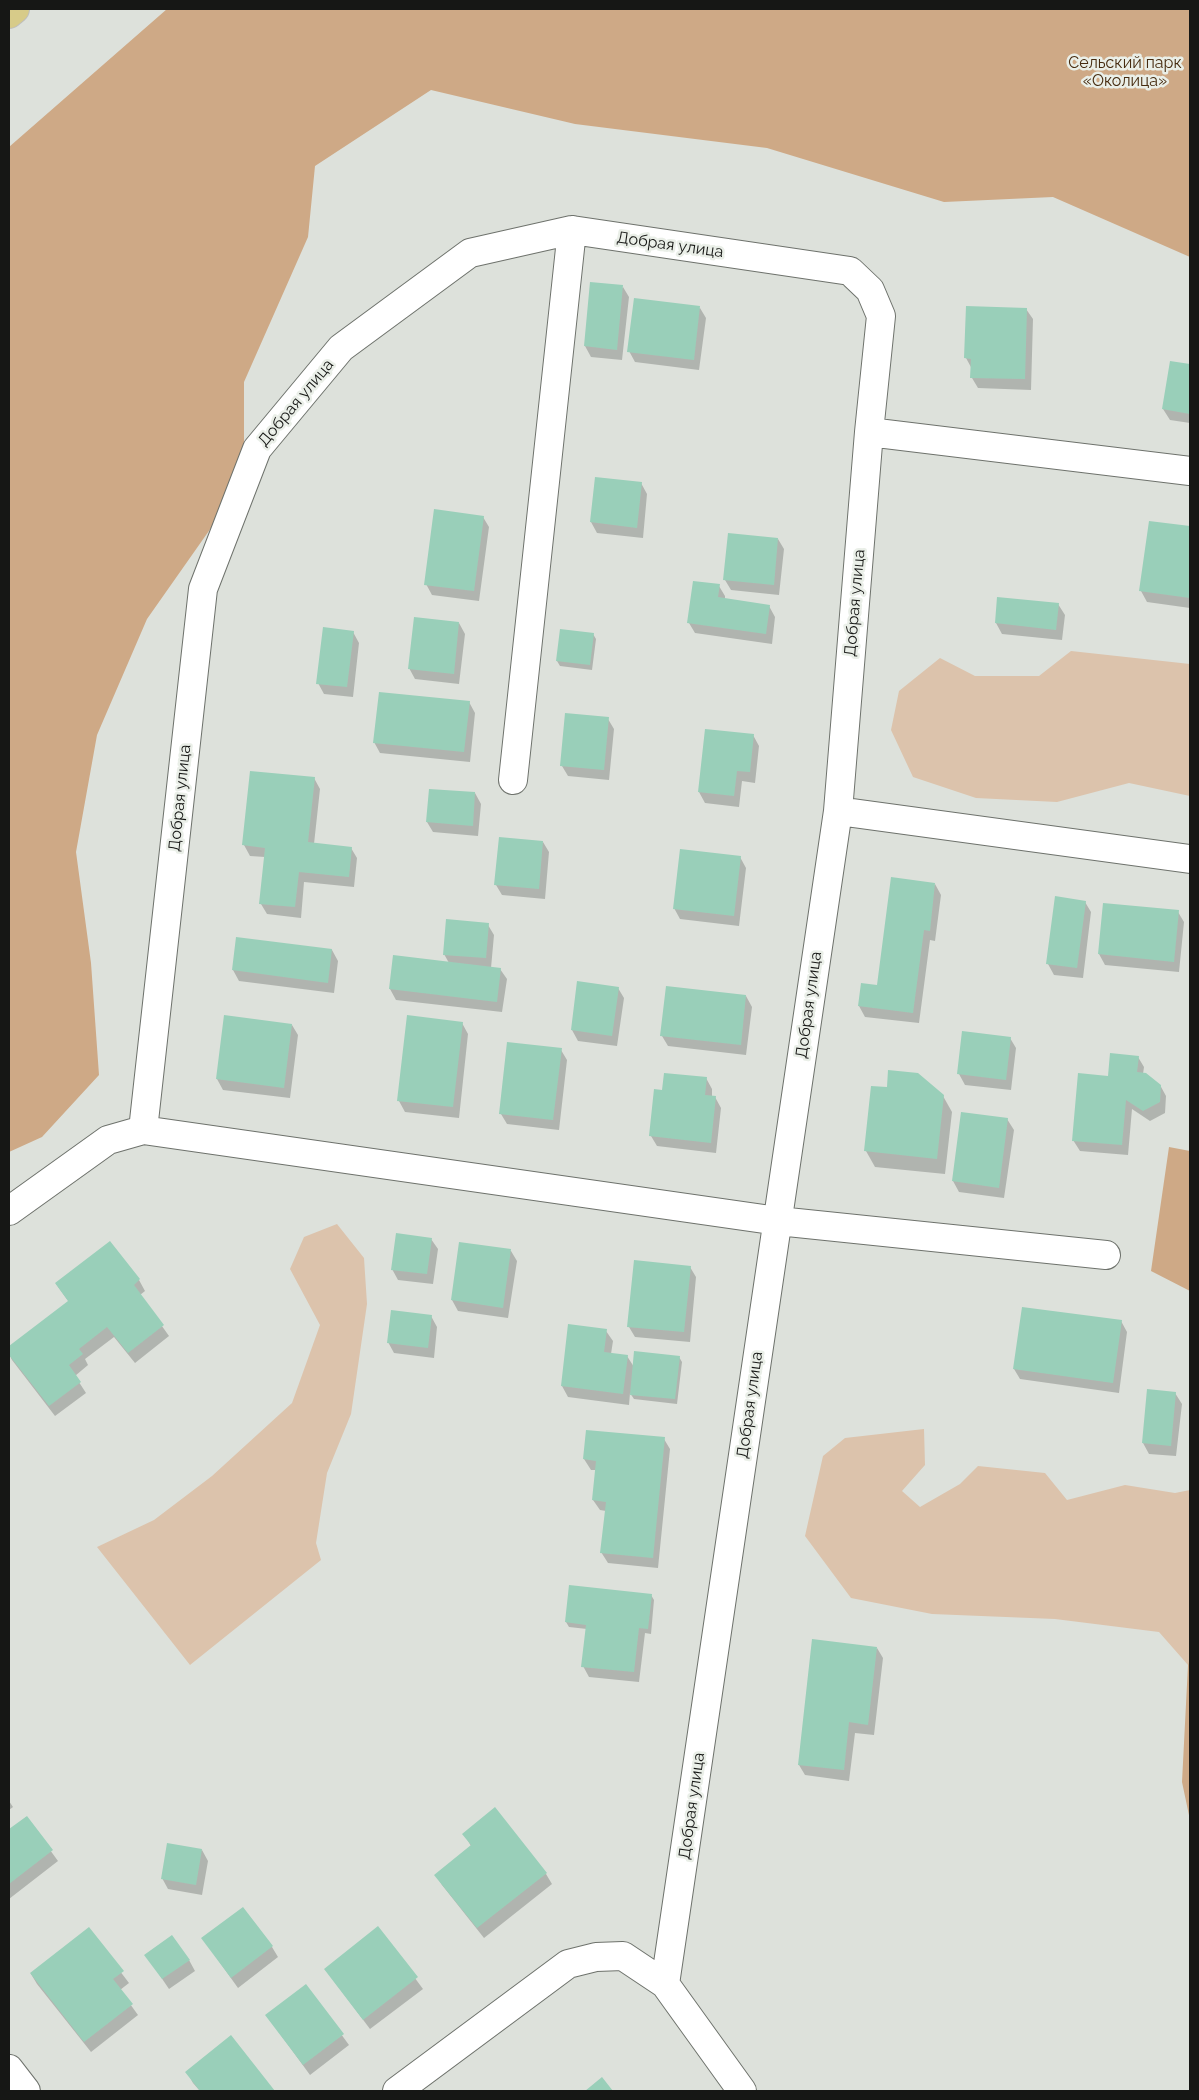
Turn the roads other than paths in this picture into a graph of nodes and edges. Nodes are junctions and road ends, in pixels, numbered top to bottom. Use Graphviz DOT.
graph roads {
  1 [pos="15,9"];
  2 [pos="9,14"];
  3 [pos="572,230"];
  4 [pos="869,432"];
  5 [pos="1190,471"];
  6 [pos="513,780"];
  7 [pos="838,811"];
  8 [pos="1190,859"];
  9 [pos="143,1130"];
  10 [pos="9,1211"];
  11 [pos="778,1221"];
  12 [pos="1106,1255"];
  13 [pos="665,1984"];
  14 [pos="9,2069"];
  15 [pos="26,2091"];
  16 [pos="397,2091"];
  17 [pos="742,2091"];
  1 -- 2 [label="main road"];
  3 -- 4 [label="street, Добрая улица"];
  3 -- 6 [label="street"];
  3 -- 9 [label="street, Добрая улица"];
  4 -- 5 [label="street"];
  4 -- 7 [label="street, Добрая улица"];
  7 -- 8 [label="street"];
  7 -- 11 [label="street, Добрая улица"];
  9 -- 10 [label="street"];
  9 -- 11 [label="street"];
  11 -- 12 [label="street"];
  11 -- 13 [label="street, Добрая улица"];
  13 -- 16 [label="street"];
  13 -- 17 [label="street"];
  14 -- 15 [label="street"];
}
